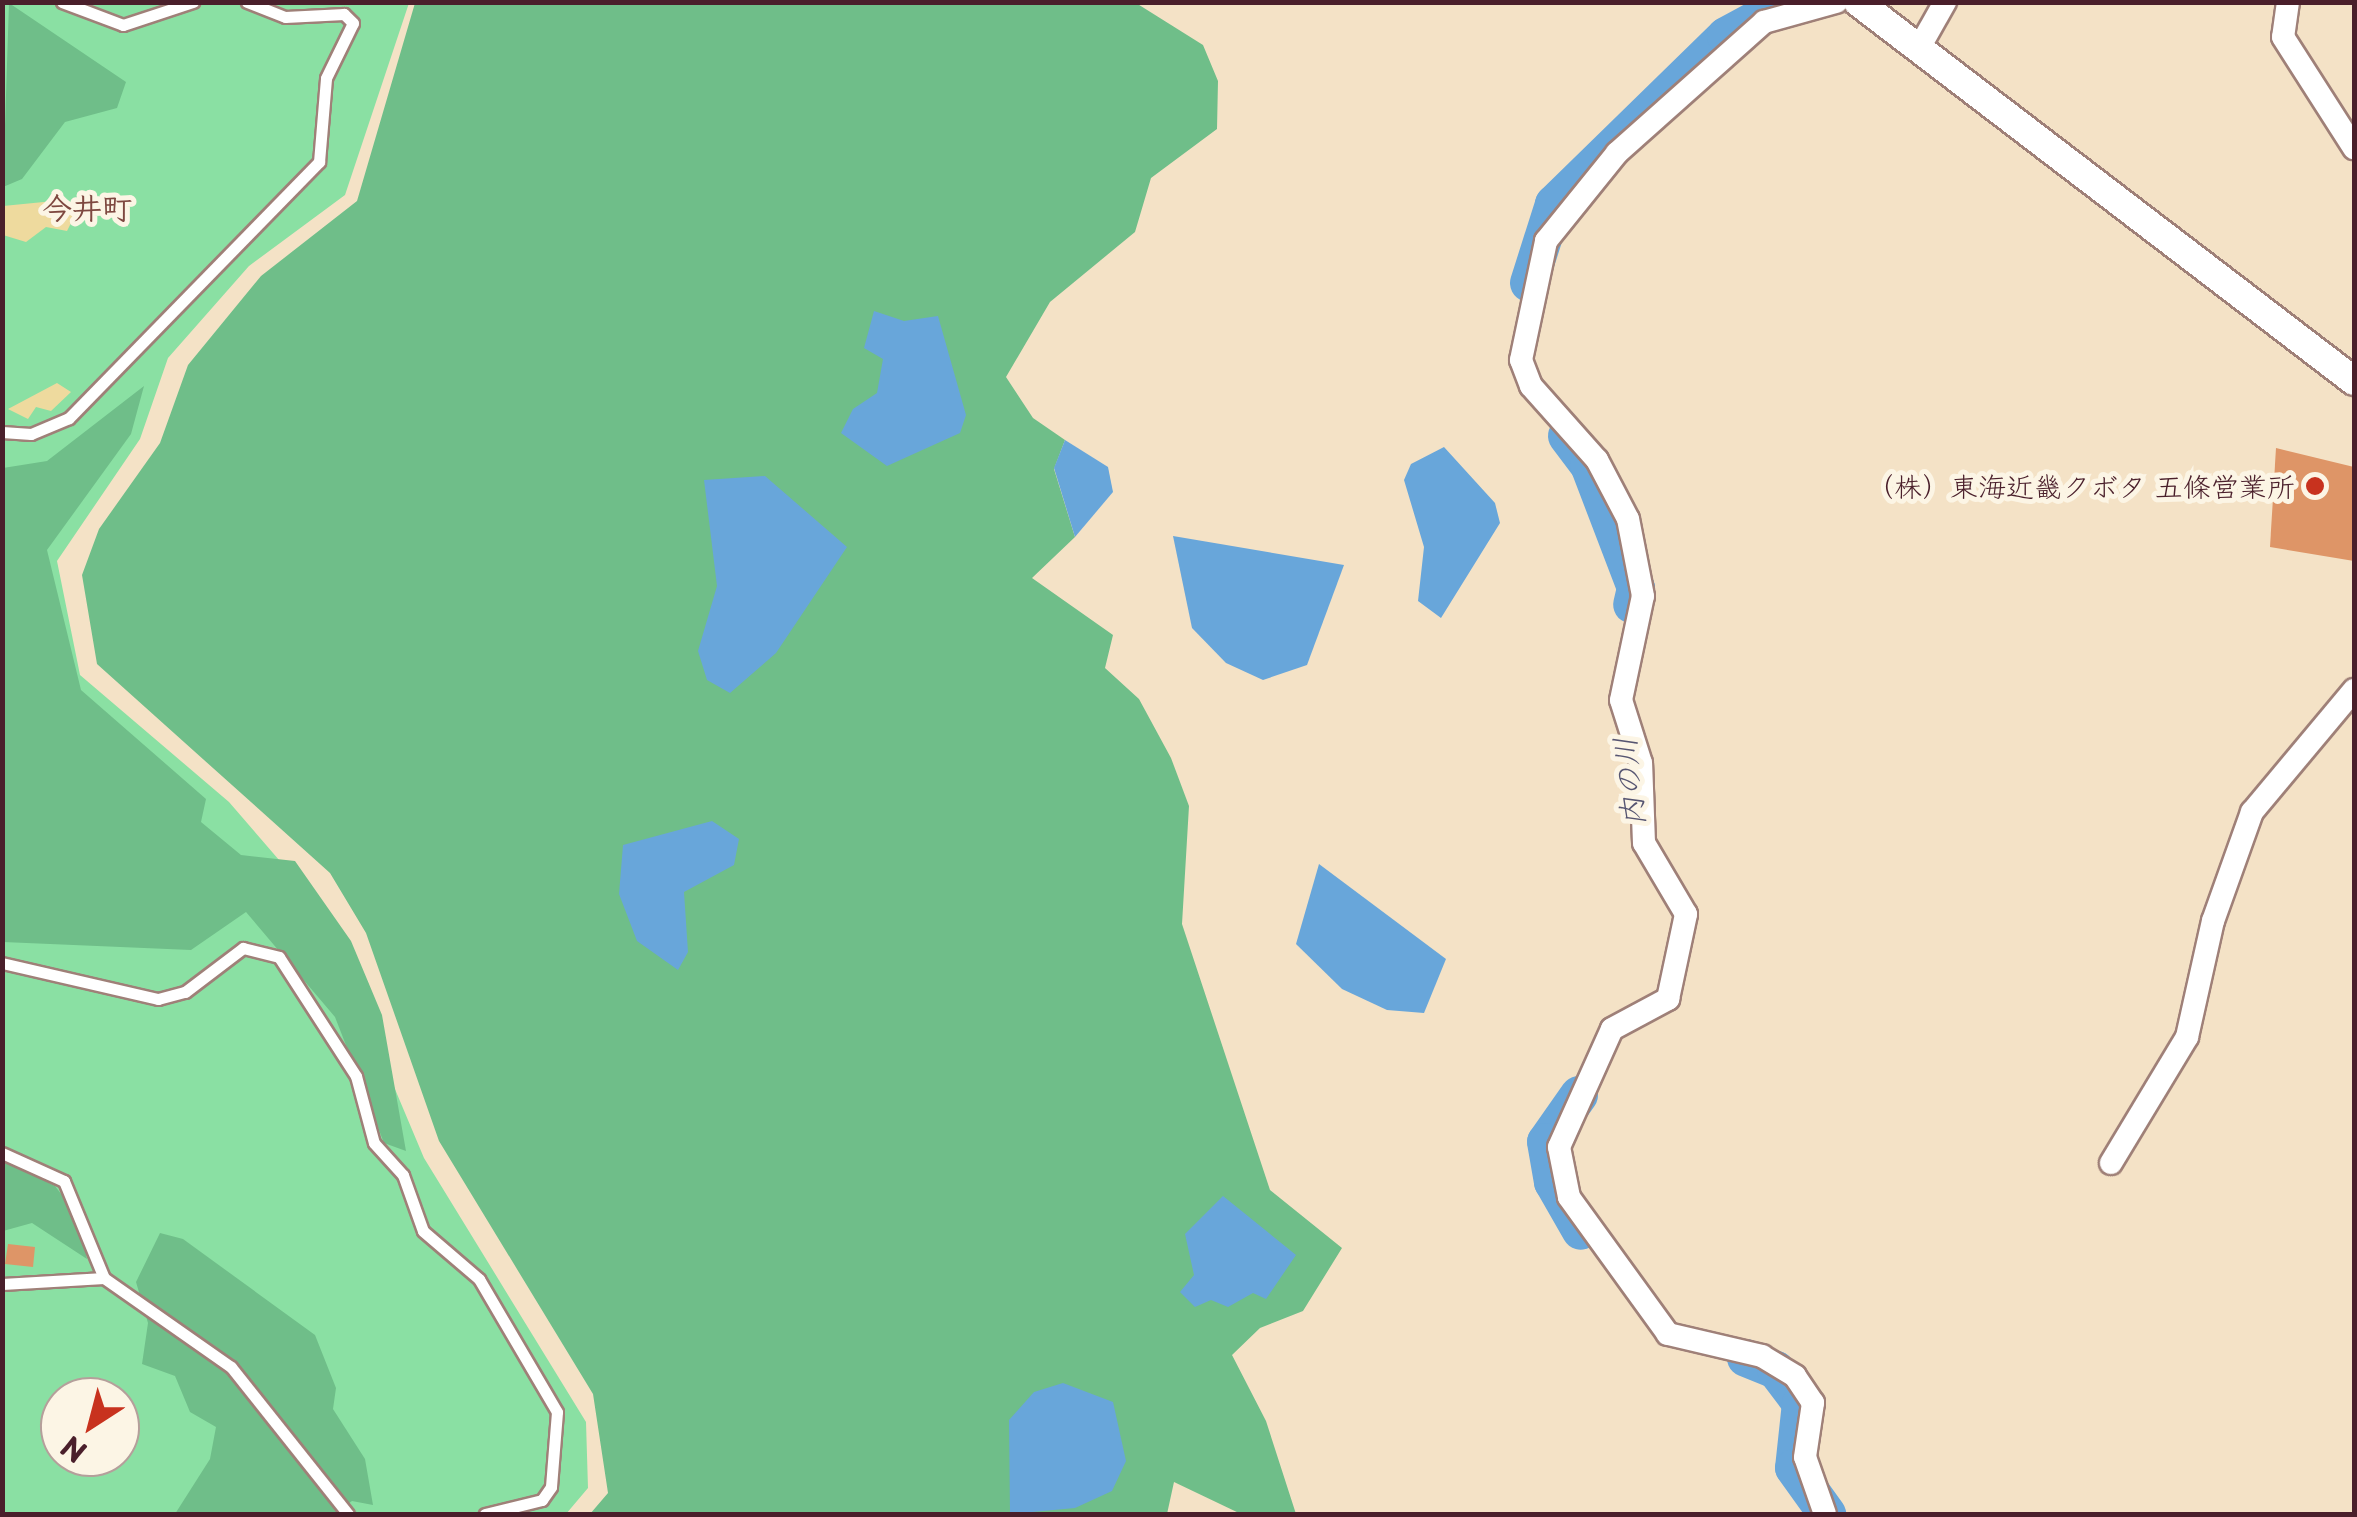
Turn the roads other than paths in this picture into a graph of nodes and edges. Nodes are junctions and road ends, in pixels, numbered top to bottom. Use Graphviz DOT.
graph roads {
  1 [pos="62,2"];
  2 [pos="194,2"];
  3 [pos="248,2"];
  4 [pos="1836,2"];
  5 [pos="1858,2"];
  6 [pos="1945,2"];
  7 [pos="2288,2"];
  8 [pos="1919,48"];
  9 [pos="2354,148"];
  10 [pos="2354,381"];
  11 [pos="2,432"];
  12 [pos="2354,690"];
  13 [pos="2,963"];
  14 [pos="2,1153"];
  15 [pos="2111,1163"];
  16 [pos="104,1278"];
  17 [pos="2,1284"];
  18 [pos="1824,1508"];
  19 [pos="348,1514"];
  20 [pos="485,1514"];
  1 -- 2 [label="lane"];
  3 -- 11 [label="lane"];
  4 -- 18 [label="street"];
  5 -- 8 [label="street"];
  6 -- 8 [label="street"];
  7 -- 9 [label="street"];
  8 -- 10 [label="street"];
  12 -- 15 [label="street"];
  13 -- 20 [label="lane"];
  14 -- 16 [label="lane"];
  16 -- 17 [label="lane"];
  16 -- 19 [label="lane"];
}
